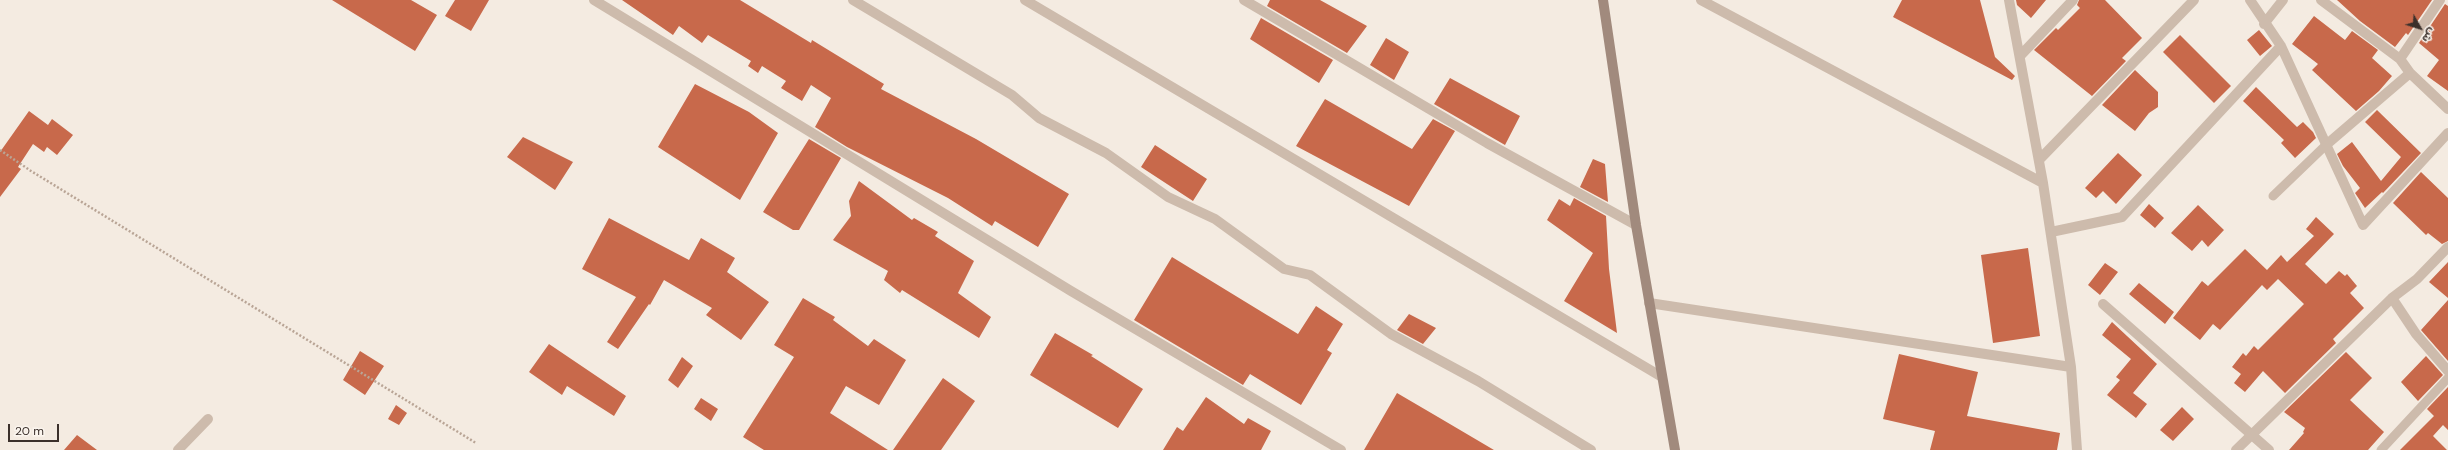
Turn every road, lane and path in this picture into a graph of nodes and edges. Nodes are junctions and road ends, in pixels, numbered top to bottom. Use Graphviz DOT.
graph roads {
  1 [pos="594,0"];
  2 [pos="853,0"];
  3 [pos="1025,0"];
  4 [pos="1244,0"];
  5 [pos="1603,0"];
  6 [pos="1701,0"];
  7 [pos="2009,0"];
  8 [pos="2073,0"];
  9 [pos="2194,0"];
  10 [pos="2250,0"];
  11 [pos="2283,0"];
  12 [pos="2321,0"];
  13 [pos="2440,0"];
  14 [pos="2264,24"];
  15 [pos="2281,46"];
  16 [pos="2020,56"];
  17 [pos="2400,59"];
  18 [pos="2410,73"];
  19 [pos="2448,108"];
  20 [pos="2448,133"];
  21 [pos="2326,145"];
  22 [pos="0,150"];
  23 [pos="2039,160"];
  24 [pos="2043,183"];
  25 [pos="2273,196"];
  26 [pos="1636,226"];
  27 [pos="2050,232"];
  28 [pos="2448,247"];
  29 [pos="2392,298"];
  30 [pos="1650,303"];
  31 [pos="2103,304"];
  32 [pos="2071,367"];
  33 [pos="2448,371"];
  34 [pos="1662,377"];
  35 [pos="2448,378"];
  36 [pos="208,419"];
  37 [pos="2252,434"];
  38 [pos="476,443"];
  39 [pos="178,450"];
  40 [pos="1341,450"];
  41 [pos="1591,450"];
  42 [pos="1675,450"];
  43 [pos="2077,450"];
  44 [pos="2236,450"];
  45 [pos="2269,450"];
  46 [pos="2381,450"];
  1 -- 40 [label="street"];
  2 -- 41 [label="street"];
  3 -- 34 [label="street"];
  4 -- 26 [label="street"];
  5 -- 26 [label="main road"];
  6 -- 24 [label="street"];
  7 -- 16 [label="street"];
  8 -- 16 [label="street"];
  9 -- 23 [label="street"];
  10 -- 14 [label="street"];
  11 -- 14 [label="street"];
  12 -- 17 [label="street"];
  13 -- 17 [label="street"];
  14 -- 15 [label="street"];
  15 -- 21 [label="street"];
  15 -- 27 [label="street"];
  16 -- 23 [label="street"];
  17 -- 18 [label="street"];
  18 -- 19 [label="street"];
  18 -- 21 [label="street"];
  20 -- 21 [label="street"];
  21 -- 25 [label="lane"];
  22 -- 38 [label="path"];
  23 -- 24 [label="street"];
  24 -- 27 [label="street"];
  26 -- 30 [label="main road"];
  27 -- 32 [label="street"];
  28 -- 29 [label="street"];
  29 -- 33 [label="street"];
  29 -- 37 [label="street"];
  30 -- 32 [label="street"];
  30 -- 34 [label="main road"];
  31 -- 37 [label="street"];
  32 -- 43 [label="street"];
  34 -- 42 [label="main road"];
  35 -- 46 [label="lane"];
  36 -- 39 [label="street"];
  37 -- 44 [label="street"];
  37 -- 45 [label="street"];
}
